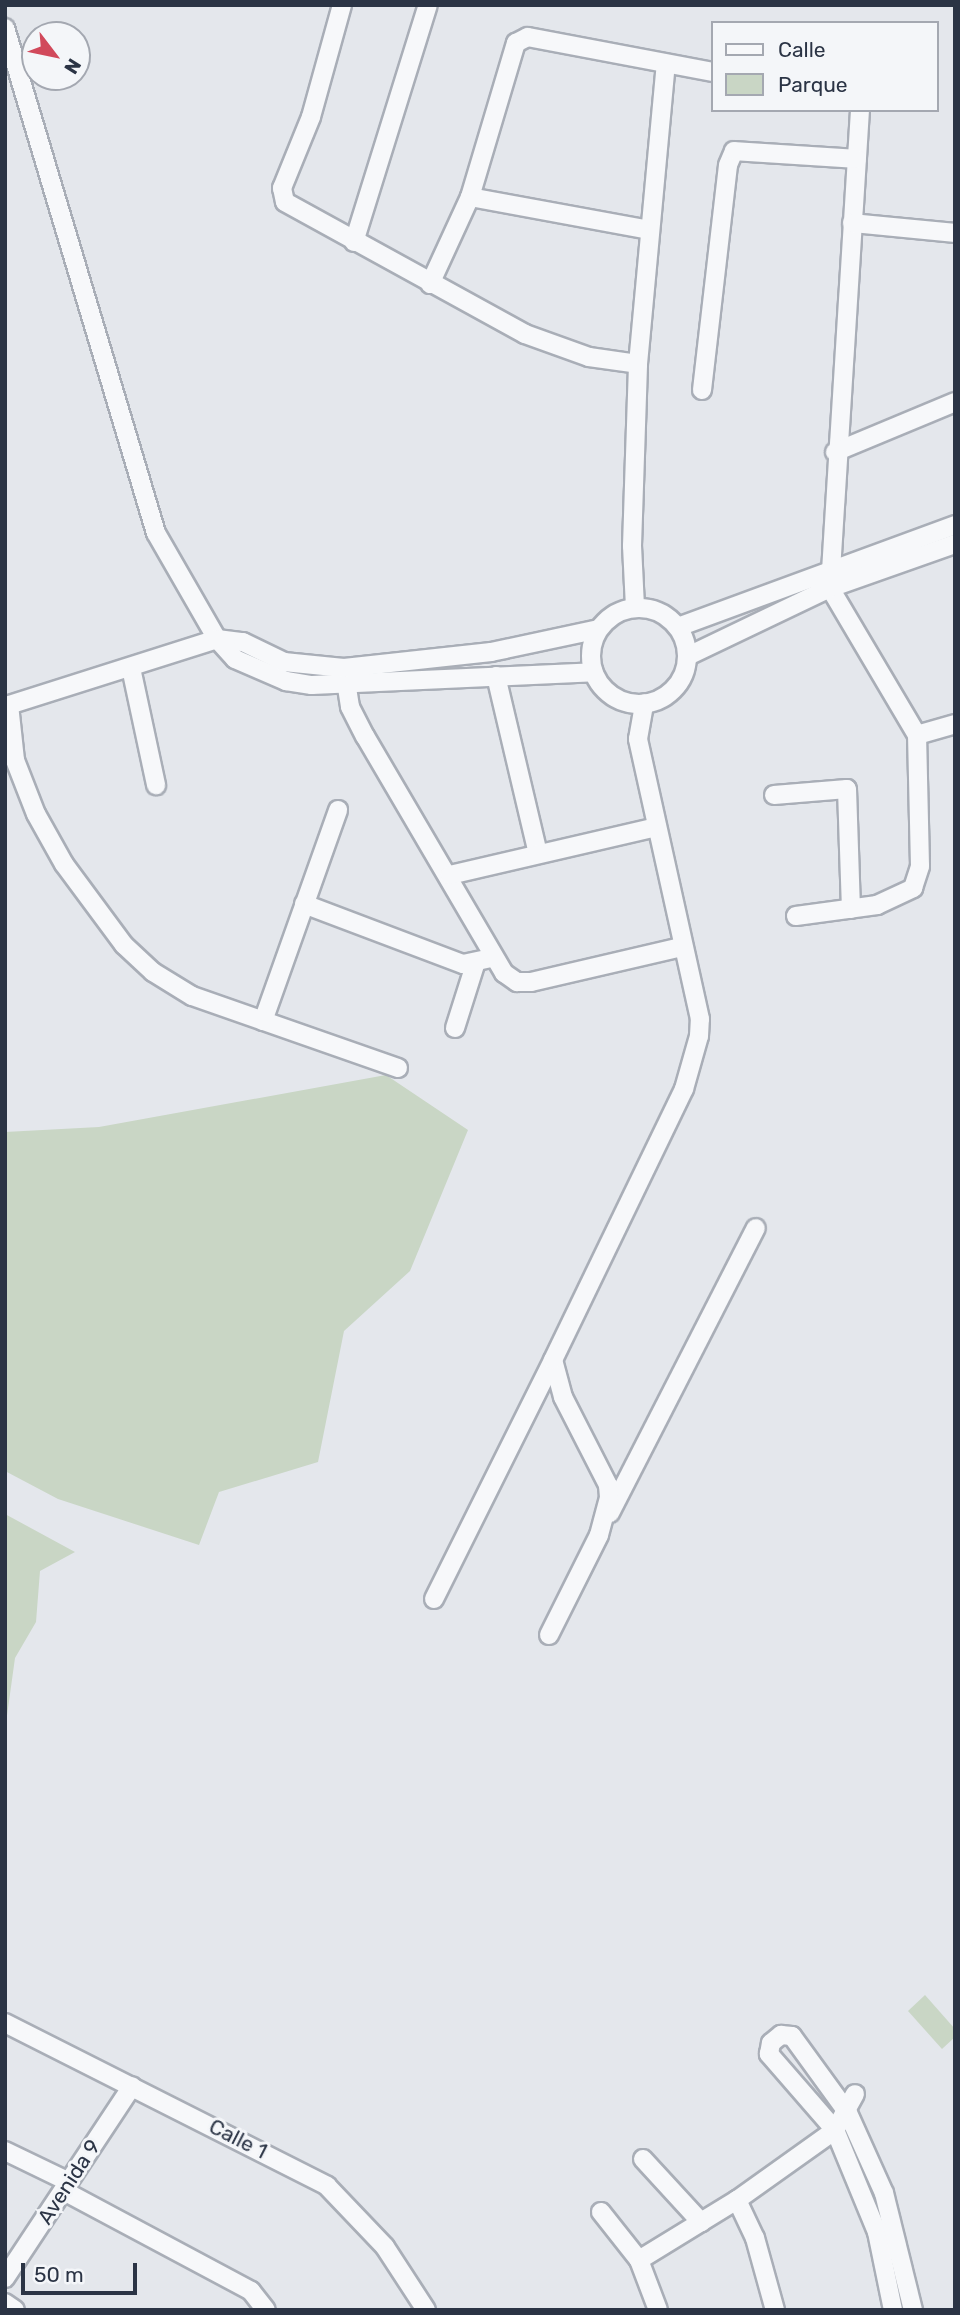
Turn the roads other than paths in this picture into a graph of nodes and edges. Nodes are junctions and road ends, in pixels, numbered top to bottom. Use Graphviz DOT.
graph roads {
  1 [pos="342,5"];
  2 [pos="428,5"];
  3 [pos="5,28"];
  4 [pos="666,65"];
  5 [pos="712,72"];
  6 [pos="860,112"];
  7 [pos="857,159"];
  8 [pos="470,197"];
  9 [pos="852,223"];
  10 [pos="649,230"];
  11 [pos="955,233"];
  12 [pos="354,242"];
  13 [pos="430,284"];
  14 [pos="638,364"];
  15 [pos="702,390"];
  16 [pos="955,402"];
  17 [pos="835,452"];
  18 [pos="955,525"];
  19 [pos="955,544"];
  20 [pos="834,567"];
  21 [pos="830,588"];
  22 [pos="635,607"];
  23 [pos="678,627"];
  24 [pos="599,629"];
  25 [pos="217,639"];
  26 [pos="688,656"];
  27 [pos="131,668"];
  28 [pos="594,672"];
  29 [pos="496,676"];
  30 [pos="345,677"];
  31 [pos="644,704"];
  32 [pos="7,706"];
  33 [pos="955,724"];
  34 [pos="917,735"];
  35 [pos="156,785"];
  36 [pos="774,795"];
  37 [pos="338,810"];
  38 [pos="656,827"];
  39 [pos="538,854"];
  40 [pos="450,875"];
  41 [pos="304,904"];
  42 [pos="851,909"];
  43 [pos="796,916"];
  44 [pos="682,947"];
  45 [pos="484,961"];
  46 [pos="263,1021"];
  47 [pos="455,1028"];
  48 [pos="398,1068"];
  49 [pos="756,1228"];
  50 [pos="553,1360"];
  51 [pos="605,1522"];
  52 [pos="434,1599"];
  53 [pos="549,1635"];
  54 [pos="5,2023"];
  55 [pos="131,2085"];
  56 [pos="855,2094"];
  57 [pos="848,2112"];
  58 [pos="835,2130"];
  59 [pos="5,2151"];
  60 [pos="643,2158"];
  61 [pos="66,2186"];
  62 [pos="737,2200"];
  63 [pos="601,2212"];
  64 [pos="701,2222"];
  65 [pos="885,2229"];
  66 [pos="639,2260"];
  67 [pos="5,2278"];
  68 [pos="5,2303"];
  69 [pos="264,2309"];
  70 [pos="15,2310"];
  71 [pos="426,2310"];
  72 [pos="658,2310"];
  73 [pos="775,2310"];
  74 [pos="893,2310"];
  75 [pos="912,2310"];
  1 -- 12 [label="street"];
  2 -- 12 [label="street"];
  3 -- 25 [label="street"];
  4 -- 5 [label="street"];
  4 -- 8 [label="street"];
  4 -- 10 [label="street"];
  6 -- 7 [label="street"];
  7 -- 9 [label="street"];
  7 -- 15 [label="street"];
  8 -- 10 [label="street"];
  8 -- 13 [label="street"];
  9 -- 11 [label="street"];
  9 -- 17 [label="street"];
  10 -- 14 [label="street"];
  12 -- 13 [label="street"];
  13 -- 14 [label="street"];
  14 -- 22 [label="street"];
  16 -- 17 [label="street"];
  17 -- 20 [label="street"];
  18 -- 20 [label="street"];
  19 -- 21 [label="street"];
  20 -- 21 [label="street"];
  20 -- 23 [label="street"];
  21 -- 26 [label="street"];
  21 -- 34 [label="street"];
  22 -- 23 [label="street"];
  22 -- 24 [label="street"];
  23 -- 26 [label="street"];
  24 -- 28 [label="street"];
  24 -- 30 [label="street"];
  25 -- 27 [label="street"];
  25 -- 30 [label="street"];
  26 -- 31 [label="street"];
  27 -- 32 [label="street"];
  27 -- 35 [label="street"];
  28 -- 29 [label="street"];
  28 -- 31 [label="street"];
  29 -- 30 [label="street"];
  29 -- 39 [label="street"];
  30 -- 40 [label="street"];
  31 -- 38 [label="street"];
  32 -- 46 [label="street"];
  33 -- 34 [label="street"];
  34 -- 42 [label="street"];
  36 -- 42 [label="street"];
  37 -- 41 [label="street"];
  38 -- 39 [label="street"];
  38 -- 44 [label="street"];
  39 -- 40 [label="street"];
  40 -- 45 [label="street"];
  41 -- 45 [label="street"];
  41 -- 46 [label="street"];
  42 -- 43 [label="street"];
  44 -- 45 [label="street"];
  44 -- 50 [label="street"];
  45 -- 47 [label="street"];
  46 -- 48 [label="street"];
  49 -- 51 [label="street"];
  50 -- 51 [label="street"];
  50 -- 52 [label="street"];
  51 -- 53 [label="street"];
  54 -- 55 [label="street, Calle 1"];
  55 -- 61 [label="street, Avenida 9"];
  55 -- 71 [label="street, Calle 1"];
  56 -- 57 [label="street"];
  57 -- 58 [label="street"];
  57 -- 58 [label="street"];
  57 -- 65 [label="street"];
  58 -- 62 [label="street"];
  58 -- 65 [label="street"];
  59 -- 61 [label="street"];
  60 -- 64 [label="street"];
  61 -- 67 [label="street, Avenida 9"];
  61 -- 69 [label="street"];
  62 -- 64 [label="street"];
  62 -- 73 [label="street"];
  63 -- 66 [label="street"];
  64 -- 66 [label="street"];
  65 -- 74 [label="street"];
  65 -- 75 [label="street"];
  66 -- 72 [label="street"];
  68 -- 70 [label="street"];
}
